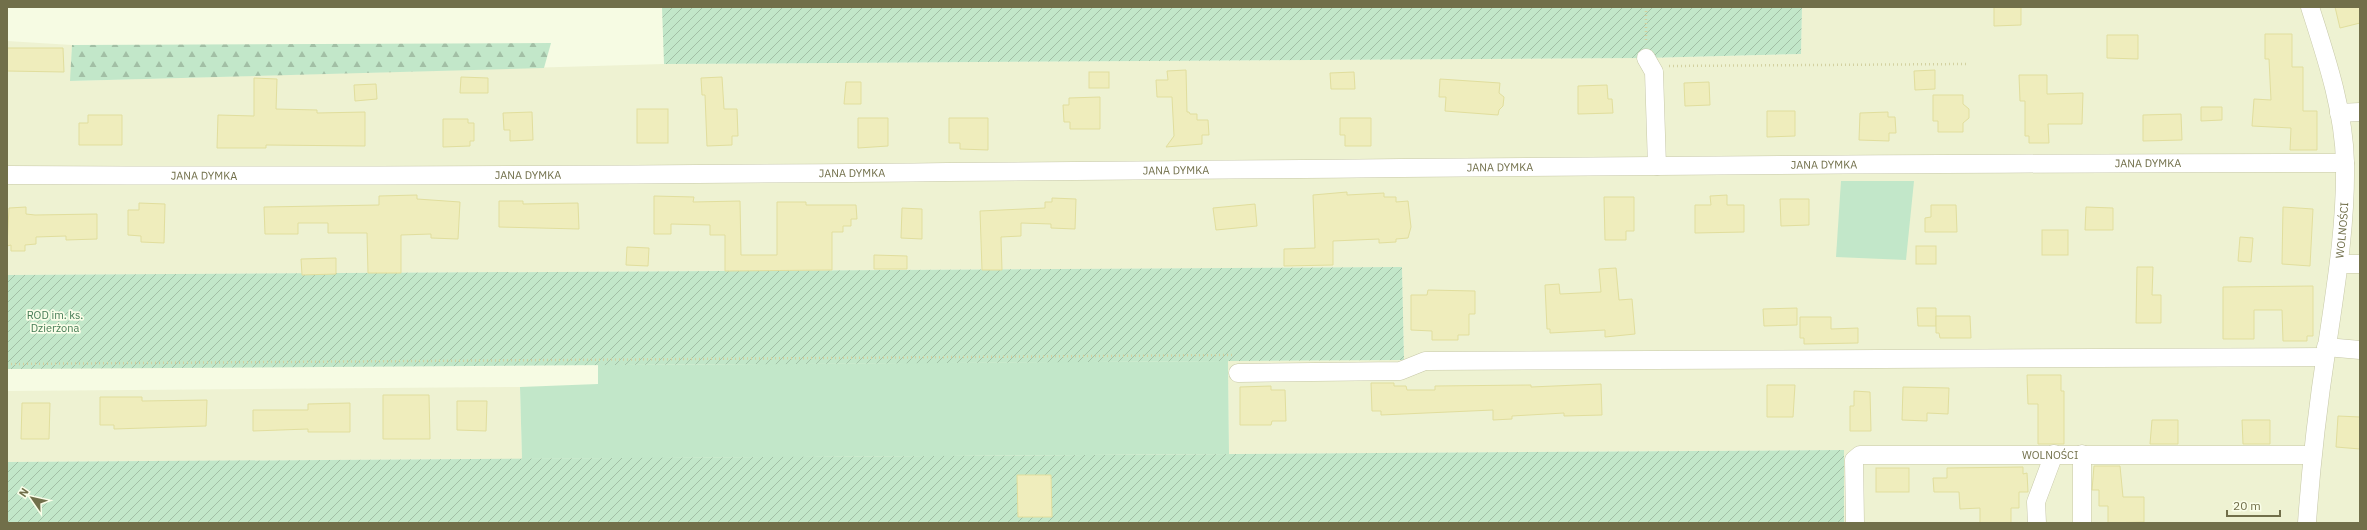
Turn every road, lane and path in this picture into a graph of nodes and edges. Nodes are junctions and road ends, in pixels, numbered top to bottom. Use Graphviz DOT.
graph roads {
  1 [pos="1646,7"];
  2 [pos="2310,7"];
  3 [pos="1966,64"];
  4 [pos="1650,65"];
  5 [pos="2360,112"];
  6 [pos="2339,113"];
  7 [pos="2345,163"];
  8 [pos="1657,166"];
  9 [pos="7,175"];
  10 [pos="2340,264"];
  11 [pos="2360,264"];
  12 [pos="2360,350"];
  13 [pos="2326,352"];
  14 [pos="1237,355"];
  15 [pos="7,364"];
  16 [pos="1238,372"];
  17 [pos="2054,454"];
  18 [pos="2082,454"];
  19 [pos="2311,456"];
  20 [pos="1855,523"];
  21 [pos="2037,523"];
  22 [pos="2082,523"];
  23 [pos="2307,523"];
  1 -- 4 [label="path"];
  2 -- 6 [label="street, WOLNOŚCI"];
  3 -- 4 [label="path"];
  4 -- 8 [label="street"];
  5 -- 6 [label="street"];
  6 -- 7 [label="street, WOLNOŚCI"];
  7 -- 8 [label="street, JANA DYMKA"];
  7 -- 10 [label="street, WOLNOŚCI"];
  8 -- 9 [label="street, JANA DYMKA"];
  10 -- 11 [label="street"];
  10 -- 13 [label="street, WOLNOŚCI"];
  12 -- 13 [label="street"];
  13 -- 16 [label="street"];
  13 -- 19 [label="street, WOLNOŚCI"];
  14 -- 15 [label="path"];
  17 -- 18 [label="street, WOLNOŚCI"];
  17 -- 20 [label="street, WOLNOŚCI"];
  17 -- 21 [label="street"];
  18 -- 19 [label="street, WOLNOŚCI"];
  18 -- 22 [label="street"];
  19 -- 23 [label="street, WOLNOŚCI"];
}
